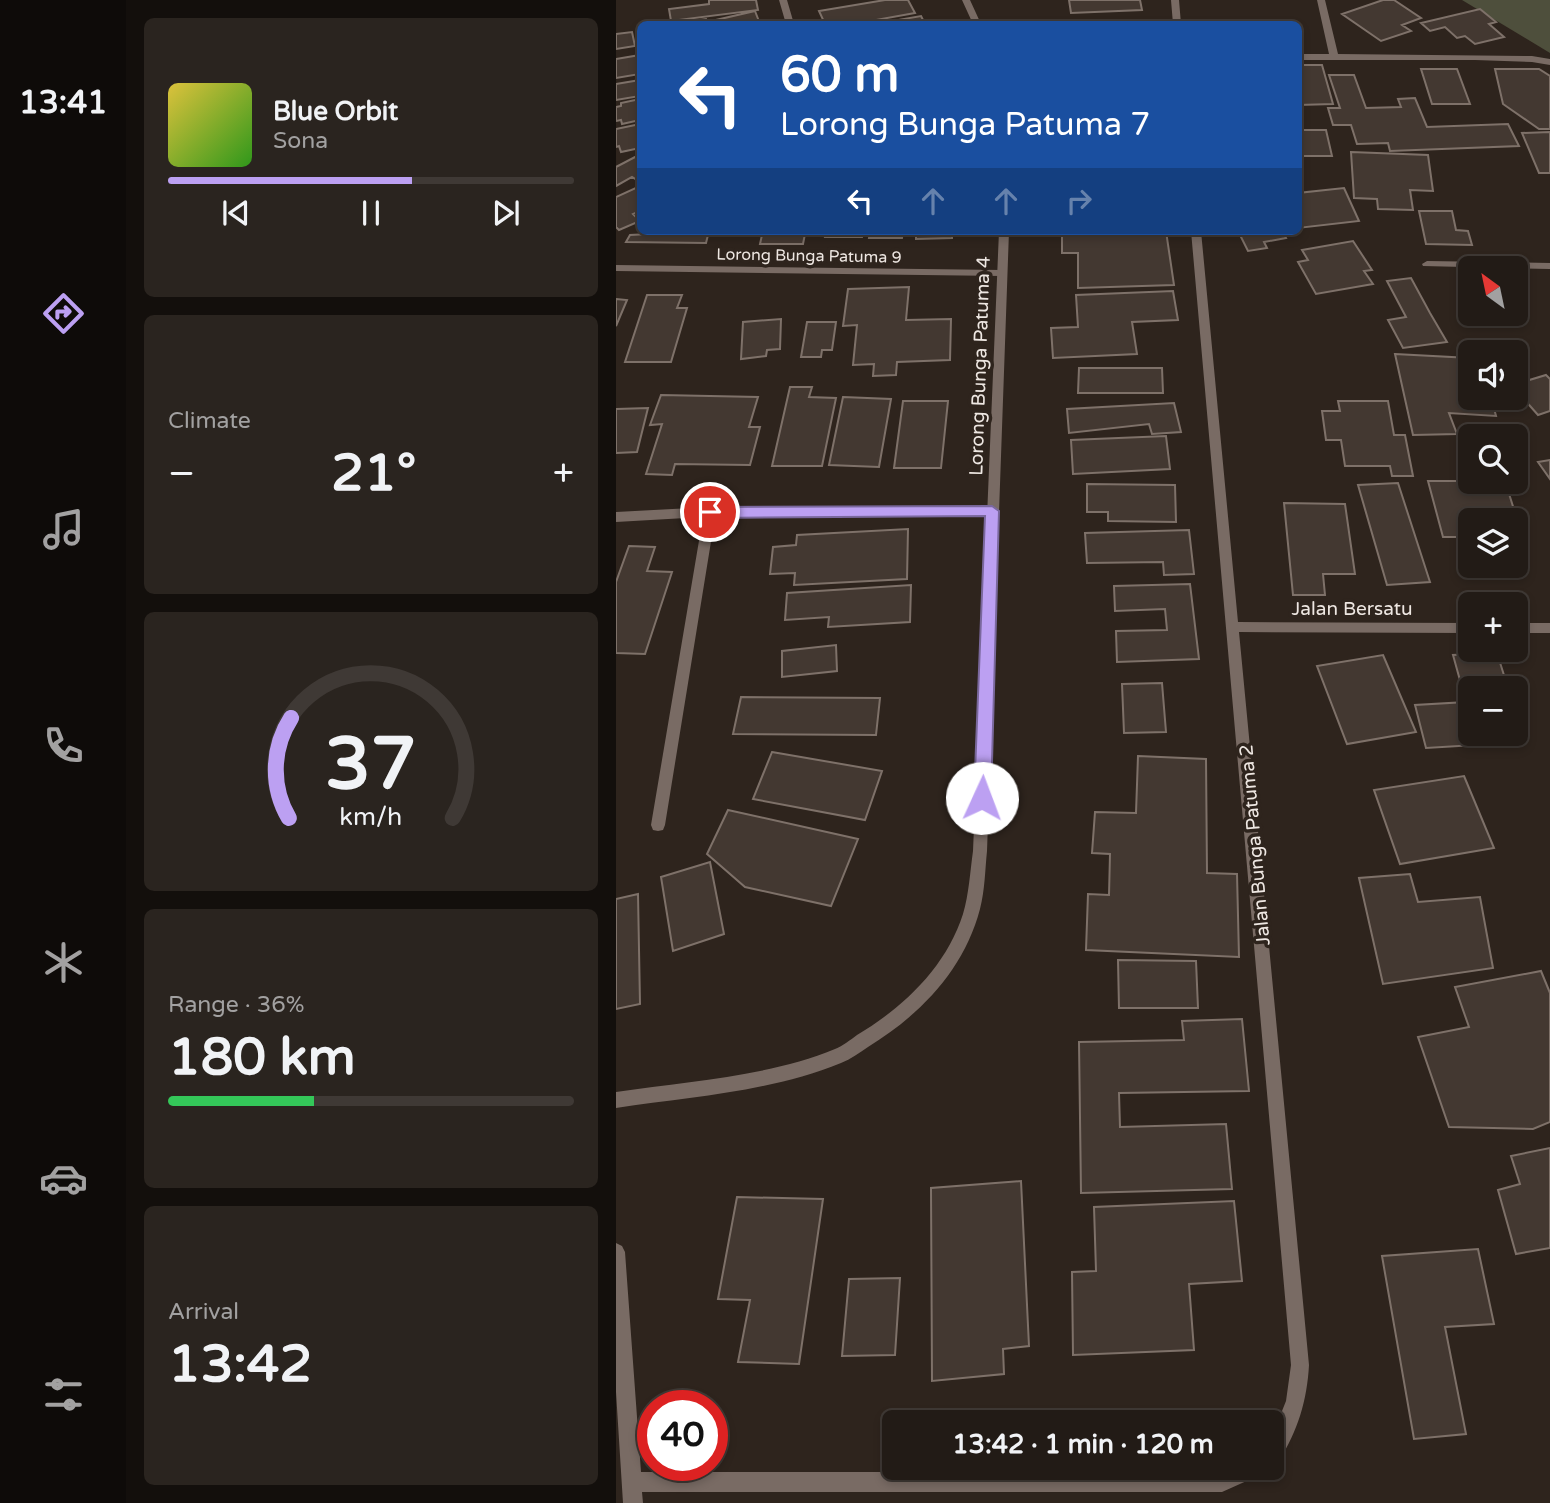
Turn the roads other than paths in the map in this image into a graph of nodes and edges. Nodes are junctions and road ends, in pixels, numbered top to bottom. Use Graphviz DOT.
graph roads {
  1 [pos="783,0"];
  2 [pos="966,0"];
  3 [pos="1175,0"];
  4 [pos="1321,0"];
  5 [pos="789,21"];
  6 [pos="976,21"];
  7 [pos="1177,21"];
  8 [pos="1334,56"];
  9 [pos="1302,57"];
  10 [pos="1550,62"];
  11 [pos="1004,235"];
  12 [pos="1196,235"];
  13 [pos="1427,264"];
  14 [pos="1550,265"];
  15 [pos="616,268"];
  16 [pos="1002,273"];
  17 [pos="992,511"];
  18 [pos="710,512"];
  19 [pos="616,517"];
  20 [pos="1235,627"];
  21 [pos="1458,628"];
  22 [pos="1528,628"];
  23 [pos="1550,628"];
  24 [pos="658,825"];
  25 [pos="616,1100"];
  26 [pos="616,1252"];
  27 [pos="1284,1436"];
  28 [pos="1226,1480"];
  29 [pos="632,1482"];
  30 [pos="633,1503"];
  1 -- 5 [label="street"];
  2 -- 6 [label="street"];
  3 -- 7 [label="street"];
  4 -- 8 [label="street"];
  8 -- 9 [label="street"];
  8 -- 10 [label="street"];
  11 -- 16 [label="street, Lorong Bunga Patuma 4"];
  12 -- 20 [label="street, Jalan Bunga Patuma 2"];
  13 -- 14 [label="street"];
  15 -- 16 [label="street, Lorong Bunga Patuma 9"];
  16 -- 17 [label="street, Lorong Bunga Patuma 4"];
  17 -- 18 [label="street"];
  17 -- 25 [label="street, Lorong Bunga Patuma 4"];
  18 -- 19 [label="street"];
  18 -- 24 [label="street"];
  20 -- 21 [label="street, Jalan Bersatu"];
  20 -- 27 [label="street, Jalan Bunga Patuma 2"];
  22 -- 23 [label="street"];
  26 -- 29 [label="street"];
  28 -- 29 [label="street"];
  29 -- 30 [label="street"];
}
